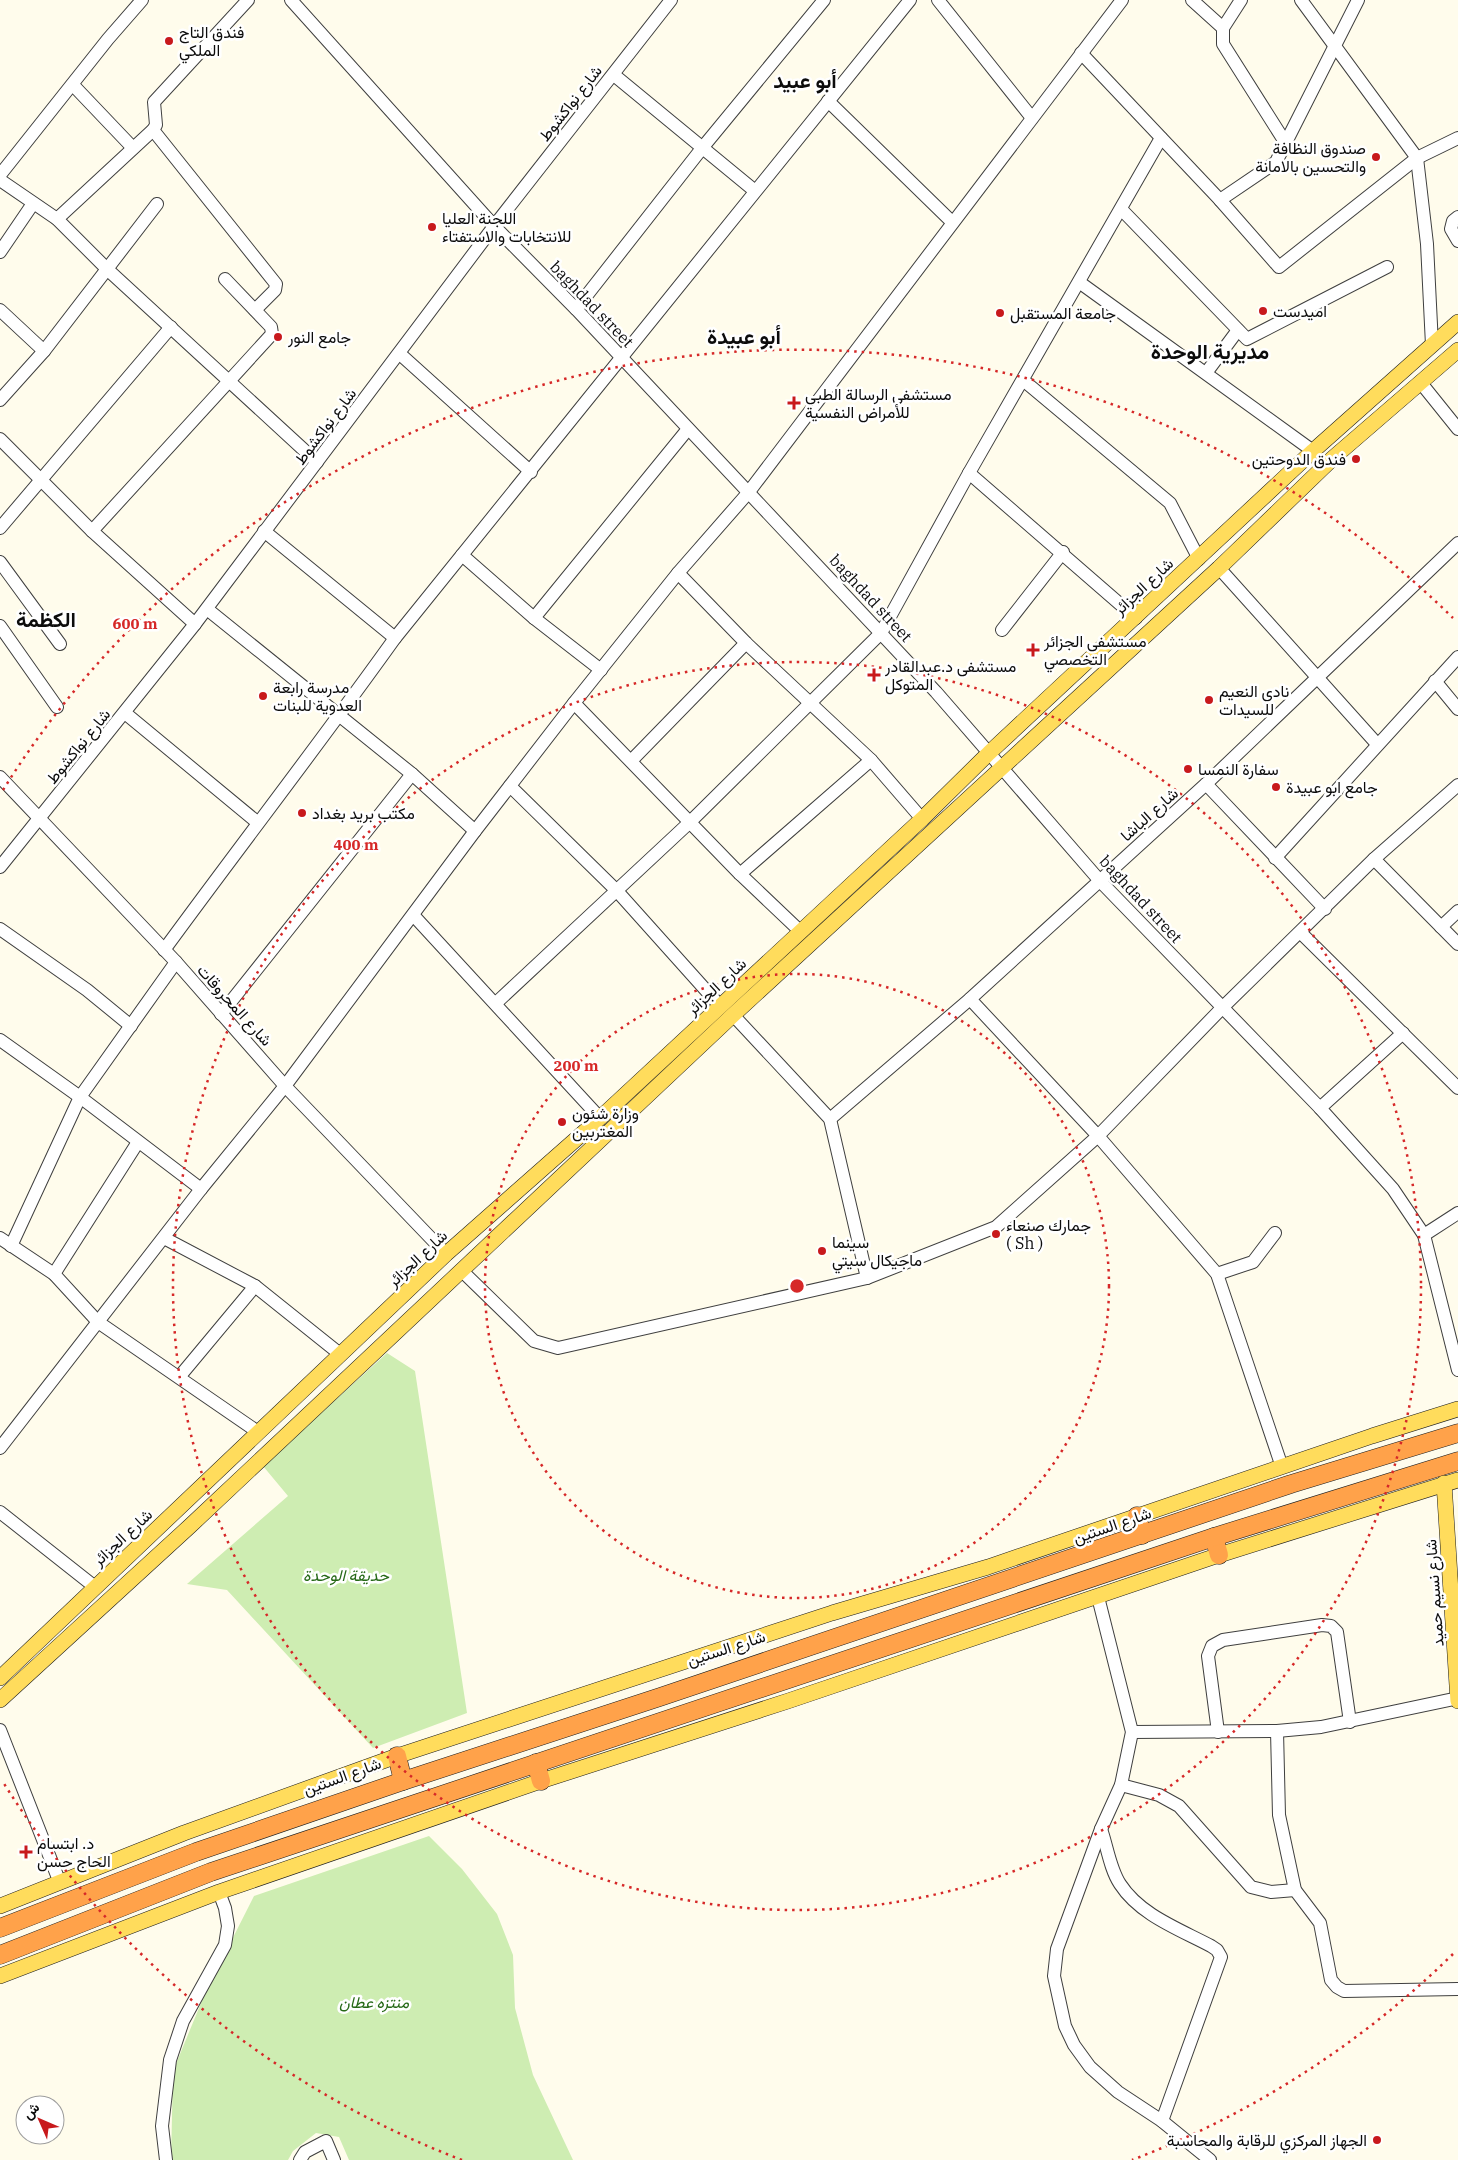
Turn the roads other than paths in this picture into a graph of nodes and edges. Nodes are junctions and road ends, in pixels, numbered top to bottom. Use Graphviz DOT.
graph roads {
  1 [pos="142,0"];
  2 [pos="248,0"];
  3 [pos="291,0"];
  4 [pos="671,0"];
  5 [pos="824,0"];
  6 [pos="910,0"];
  7 [pos="938,0"];
  8 [pos="1122,0"];
  9 [pos="1192,0"];
  10 [pos="1241,0"];
  11 [pos="1301,0"];
  12 [pos="1358,0"];
  13 [pos="1223,28"];
  14 [pos="1333,45"];
  15 [pos="1081,54"];
  16 [pos="614,75"];
  17 [pos="73,85"];
  18 [pos="828,101"];
  19 [pos="1032,118"];
  20 [pos="153,130"];
  21 [pos="1161,138"];
  22 [pos="1458,138"];
  23 [pos="1284,142"];
  24 [pos="703,147"];
  25 [pos="133,148"];
  26 [pos="1417,158"];
  27 [pos="0,175"];
  28 [pos="0,180"];
  29 [pos="755,191"];
  30 [pos="1220,200"];
  31 [pos="157,204"];
  32 [pos="32,205"];
  33 [pos="1121,209"];
  34 [pos="1458,217"];
  35 [pos="57,220"];
  36 [pos="952,222"];
  37 [pos="495,227"];
  38 [pos="1458,241"];
  39 [pos="0,252"];
  40 [pos="1388,268"];
  41 [pos="107,269"];
  42 [pos="225,279"];
  43 [pos="1079,282"];
  44 [pos="576,309"];
  45 [pos="0,310"];
  46 [pos="255,310"];
  47 [pos="1458,322"];
  48 [pos="171,327"];
  49 [pos="1238,330"];
  50 [pos="1432,344"];
  51 [pos="1458,350"];
  52 [pos="44,351"];
  53 [pos="400,354"];
  54 [pos="620,357"];
  55 [pos="1206,374"];
  56 [pos="1023,380"];
  57 [pos="229,382"];
  58 [pos="1421,384"];
  59 [pos="0,400"];
  60 [pos="688,429"];
  61 [pos="1458,429"];
  62 [pos="1,442"];
  63 [pos="1313,451"];
  64 [pos="1333,458"];
  65 [pos="317,462"];
  66 [pos="531,472"];
  67 [pos="969,473"];
  68 [pos="39,480"];
  69 [pos="748,493"];
  70 [pos="0,528"];
  71 [pos="92,531"];
  72 [pos="264,531"];
  73 [pos="1458,543"];
  74 [pos="1063,552"];
  75 [pos="462,555"];
  76 [pos="1199,559"];
  77 [pos="0,562"];
  78 [pos="1219,568"];
  79 [pos="678,573"];
  80 [pos="207,609"];
  81 [pos="534,618"];
  82 [pos="1136,618"];
  83 [pos="195,624"];
  84 [pos="0,626"];
  85 [pos="1002,630"];
  86 [pos="881,633"];
  87 [pos="395,638"];
  88 [pos="746,643"];
  89 [pos="60,644"];
  90 [pos="1458,657"];
  91 [pos="601,670"];
  92 [pos="1316,678"];
  93 [pos="1435,681"];
  94 [pos="574,703"];
  95 [pos="810,703"];
  96 [pos="57,707"];
  97 [pos="1458,709"];
  98 [pos="125,713"];
  99 [pos="339,716"];
  100 [pos="1377,744"];
  101 [pos="989,754"];
  102 [pos="871,760"];
  103 [pos="631,761"];
  104 [pos="1002,767"];
  105 [pos="412,774"];
  106 [pos="0,778"];
  107 [pos="1206,784"];
  108 [pos="1458,785"];
  109 [pos="510,786"];
  110 [pos="922,819"];
  111 [pos="39,820"];
  112 [pos="257,822"];
  113 [pos="690,822"];
  114 [pos="475,831"];
  115 [pos="1276,858"];
  116 [pos="1374,859"];
  117 [pos="0,867"];
  118 [pos="740,874"];
  119 [pos="1100,880"];
  120 [pos="617,891"];
  121 [pos="1324,909"];
  122 [pos="1458,911"];
  123 [pos="414,916"];
  124 [pos="1441,928"];
  125 [pos="0,929"];
  126 [pos="801,932"];
  127 [pos="1301,933"];
  128 [pos="1458,944"];
  129 [pos="164,950"];
  130 [pos="176,962"];
  131 [pos="970,999"];
  132 [pos="496,1003"];
  133 [pos="720,1006"];
  134 [pos="1222,1008"];
  135 [pos="221,1014"];
  136 [pos="733,1015"];
  137 [pos="131,1026"];
  138 [pos="1403,1033"];
  139 [pos="0,1040"];
  140 [pos="1456,1082"];
  141 [pos="285,1086"];
  142 [pos="80,1097"];
  143 [pos="1320,1108"];
  144 [pos="600,1118"];
  145 [pos="830,1119"];
  146 [pos="1098,1136"];
  147 [pos="138,1142"];
  148 [pos="201,1190"];
  149 [pos="1458,1213"];
  150 [pos="1275,1233"];
  151 [pos="1424,1235"];
  152 [pos="0,1238"];
  153 [pos="164,1238"];
  154 [pos="11,1246"];
  155 [pos="446,1254"];
  156 [pos="462,1271"];
  157 [pos="54,1274"];
  158 [pos="1217,1274"];
  159 [pos="867,1278"];
  160 [pos="255,1286"];
  161 [pos="98,1322"];
  162 [pos="340,1354"];
  163 [pos="1458,1370"];
  164 [pos="180,1376"];
  165 [pos="1458,1409"];
  166 [pos="258,1432"];
  167 [pos="1458,1433"];
  168 [pos="0,1448"];
  169 [pos="1458,1461"];
  170 [pos="1282,1467"];
  171 [pos="1451,1481"];
  172 [pos="176,1510"];
  173 [pos="0,1512"];
  174 [pos="1136,1516"];
  175 [pos="190,1526"];
  176 [pos="1142,1535"];
  177 [pos="1214,1537"];
  178 [pos="1220,1555"];
  179 [pos="95,1587"];
  180 [pos="1098,1597"];
  181 [pos="0,1678"];
  182 [pos="660,1697"];
  183 [pos="0,1700"];
  184 [pos="1458,1700"];
  185 [pos="665,1720"];
  186 [pos="1350,1722"];
  187 [pos="0,1730"];
  188 [pos="1276,1731"];
  189 [pos="1132,1732"];
  190 [pos="1218,1732"];
  191 [pos="397,1756"];
  192 [pos="536,1763"];
  193 [pos="403,1781"];
  194 [pos="542,1781"];
  195 [pos="1121,1785"];
  196 [pos="1101,1829"];
  197 [pos="60,1883"];
  198 [pos="1295,1890"];
  199 [pos="219,1892"];
  200 [pos="0,1906"];
  201 [pos="0,1928"];
  202 [pos="0,1954"];
  203 [pos="0,1976"];
  204 [pos="1458,1990"];
  205 [pos="1162,2121"];
  206 [pos="166,2160"];
  207 [pos="300,2160"];
  208 [pos="334,2160"];
  209 [pos="1210,2160"];
  1 -- 17 [label="street"];
  2 -- 20 [label="street"];
  3 -- 37 [label="street, baghdad street"];
  4 -- 16 [label="street, شارع نواكشوط"];
  5 -- 24 [label="street"];
  6 -- 18 [label="street"];
  7 -- 19 [label="street"];
  8 -- 15 [label="street"];
  9 -- 13 [label="street"];
  10 -- 13 [label="street"];
  11 -- 14 [label="street"];
  12 -- 14 [label="street"];
  13 -- 23 [label="street"];
  14 -- 23 [label="street"];
  14 -- 26 [label="street"];
  15 -- 19 [label="street"];
  15 -- 21 [label="street"];
  16 -- 24 [label="street"];
  16 -- 37 [label="street, شارع نواكشوط"];
  17 -- 25 [label="street"];
  17 -- 27 [label="street"];
  18 -- 29 [label="street"];
  18 -- 36 [label="street"];
  19 -- 36 [label="street"];
  20 -- 25 [label="street"];
  20 -- 46 [label="street"];
  21 -- 30 [label="street"];
  21 -- 33 [label="street"];
  22 -- 26 [label="street"];
  23 -- 30 [label="street"];
  24 -- 29 [label="street"];
  24 -- 44 [label="street"];
  25 -- 35 [label="street"];
  26 -- 30 [label="street"];
  26 -- 50 [label="street"];
  28 -- 32 [label="street"];
  29 -- 54 [label="street"];
  31 -- 41 [label="street"];
  32 -- 35 [label="street"];
  32 -- 39 [label="street"];
  33 -- 43 [label="street"];
  33 -- 49 [label="street"];
  34 -- 38 [label="street"];
  35 -- 41 [label="street"];
  36 -- 69 [label="street"];
  37 -- 44 [label="street, baghdad street"];
  37 -- 53 [label="street, شارع نواكشوط"];
  40 -- 49 [label="street"];
  41 -- 48 [label="street"];
  41 -- 52 [label="street"];
  42 -- 46 [label="street"];
  43 -- 55 [label="street"];
  43 -- 56 [label="street"];
  44 -- 54 [label="street, baghdad street"];
  45 -- 52 [label="street"];
  46 -- 57 [label="street"];
  47 -- 50 [label="main road, شارع الجزائر"];
  48 -- 57 [label="street"];
  48 -- 68 [label="street"];
  49 -- 55 [label="street"];
  50 -- 63 [label="main road, شارع الجزائر"];
  51 -- 58 [label="main road, شارع الجزائر"];
  52 -- 59 [label="street"];
  53 -- 65 [label="street, شارع نواكشوط"];
  53 -- 66 [label="street"];
  54 -- 60 [label="street, baghdad street"];
  54 -- 66 [label="street"];
  55 -- 63 [label="street"];
  56 -- 67 [label="street"];
  56 -- 76 [label="street"];
  57 -- 65 [label="street"];
  57 -- 71 [label="street"];
  58 -- 61 [label="street"];
  58 -- 64 [label="main road, شارع الجزائر"];
  60 -- 69 [label="street, baghdad street"];
  60 -- 81 [label="street"];
  62 -- 68 [label="street"];
  63 -- 64 [label="main road"];
  63 -- 76 [label="main road, شارع الجزائر"];
  64 -- 78 [label="main road, شارع الجزائر"];
  65 -- 72 [label="street, شارع نواكشوط"];
  66 -- 75 [label="street"];
  67 -- 74 [label="street"];
  67 -- 86 [label="street"];
  68 -- 70 [label="street"];
  68 -- 71 [label="street"];
  69 -- 79 [label="street"];
  69 -- 86 [label="street, baghdad street"];
  71 -- 83 [label="street"];
  72 -- 80 [label="street, شارع نواكشوط"];
  72 -- 87 [label="street"];
  73 -- 92 [label="street, شارع الباشا"];
  74 -- 82 [label="street"];
  74 -- 85 [label="street"];
  75 -- 81 [label="street"];
  75 -- 87 [label="street"];
  76 -- 82 [label="main road, شارع الجزائر"];
  77 -- 89 [label="street"];
  78 -- 92 [label="street"];
  78 -- 104 [label="main road, شارع الجزائر"];
  79 -- 88 [label="street"];
  79 -- 91 [label="street"];
  80 -- 83 [label="street, شارع نواكشوط"];
  80 -- 99 [label="street"];
  81 -- 91 [label="street"];
  82 -- 101 [label="main road, شارع الجزائر"];
  83 -- 98 [label="street, شارع نواكشوط"];
  84 -- 96 [label="street"];
  86 -- 95 [label="street"];
  86 -- 101 [label="street, baghdad street"];
  87 -- 99 [label="street"];
  88 -- 95 [label="street"];
  88 -- 103 [label="street"];
  90 -- 93 [label="street"];
  91 -- 94 [label="street"];
  92 -- 100 [label="street"];
  92 -- 107 [label="street, شارع الباشا"];
  93 -- 97 [label="street"];
  93 -- 100 [label="street"];
  94 -- 103 [label="street"];
  94 -- 109 [label="street"];
  95 -- 102 [label="street"];
  95 -- 113 [label="street"];
  98 -- 111 [label="street, شارع نواكشوط"];
  98 -- 112 [label="street"];
  99 -- 105 [label="street"];
  99 -- 112 [label="street"];
  100 -- 115 [label="street"];
  101 -- 104 [label="street, baghdad street"];
  101 -- 110 [label="main road, شارع الجزائر"];
  102 -- 110 [label="street"];
  102 -- 118 [label="street"];
  103 -- 113 [label="street"];
  104 -- 119 [label="street, baghdad street"];
  104 -- 136 [label="main road, شارع الجزائر"];
  105 -- 114 [label="street"];
  105 -- 135 [label="street"];
  106 -- 111 [label="street, شارع المحروقات"];
  107 -- 115 [label="street"];
  107 -- 119 [label="street, شارع الباشا"];
  108 -- 116 [label="street"];
  109 -- 114 [label="street"];
  109 -- 120 [label="street"];
  110 -- 126 [label="main road, شارع الجزائر"];
  111 -- 117 [label="street, شارع نواكشوط"];
  111 -- 129 [label="street, شارع المحروقات"];
  112 -- 129 [label="street"];
  113 -- 118 [label="street"];
  113 -- 120 [label="street"];
  114 -- 123 [label="street"];
  115 -- 121 [label="street"];
  116 -- 121 [label="street"];
  116 -- 124 [label="street"];
  118 -- 126 [label="street"];
  119 -- 131 [label="street, شارع الباشا"];
  119 -- 134 [label="street, baghdad street"];
  120 -- 132 [label="street"];
  120 -- 133 [label="street"];
  121 -- 127 [label="street"];
  122 -- 124 [label="street"];
  123 -- 132 [label="street"];
  123 -- 141 [label="street"];
  124 -- 128 [label="street"];
  125 -- 137 [label="street"];
  126 -- 133 [label="main road, شارع الجزائر"];
  127 -- 134 [label="street"];
  127 -- 138 [label="street"];
  129 -- 130 [label="street, شارع المحروقات"];
  130 -- 135 [label="street, شارع المحروقات"];
  130 -- 137 [label="street"];
  131 -- 145 [label="street, شارع الباشا"];
  131 -- 146 [label="street"];
  132 -- 144 [label="street"];
  133 -- 136 [label="main road"];
  133 -- 144 [label="main road, شارع الجزائر"];
  134 -- 143 [label="street, baghdad street"];
  134 -- 146 [label="street"];
  135 -- 141 [label="street, شارع المحروقات"];
  136 -- 145 [label="street"];
  136 -- 156 [label="main road, شارع الجزائر"];
  137 -- 142 [label="street"];
  138 -- 140 [label="street"];
  138 -- 143 [label="street"];
  139 -- 142 [label="street"];
  141 -- 148 [label="street"];
  141 -- 155 [label="street, شارع المحروقات"];
  142 -- 147 [label="street"];
  142 -- 154 [label="street"];
  143 -- 151 [label="street, baghdad street"];
  144 -- 155 [label="main road, شارع الجزائر"];
  145 -- 159 [label="street"];
  146 -- 158 [label="street"];
  146 -- 159 [label="street"];
  147 -- 148 [label="street"];
  147 -- 157 [label="street"];
  148 -- 153 [label="street"];
  149 -- 151 [label="street"];
  150 -- 158 [label="street"];
  151 -- 163 [label="street, baghdad street"];
  152 -- 154 [label="street"];
  153 -- 160 [label="street"];
  153 -- 161 [label="street"];
  154 -- 157 [label="street"];
  155 -- 156 [label="main road"];
  155 -- 162 [label="main road, شارع الجزائر"];
  156 -- 159 [label="street"];
  156 -- 175 [label="main road, شارع الجزائر"];
  157 -- 161 [label="street"];
  158 -- 170 [label="street"];
  160 -- 162 [label="street"];
  160 -- 164 [label="street"];
  161 -- 164 [label="street"];
  161 -- 168 [label="street"];
  162 -- 166 [label="main road, شارع الجزائر"];
  164 -- 166 [label="street"];
  165 -- 170 [label="main road, شارع الستين"];
  166 -- 172 [label="main road, شارع الجزائر"];
  167 -- 176 [label="highway, شارع الستين"];
  169 -- 177 [label="highway"];
  170 -- 174 [label="main road, شارع الستين"];
  171 -- 178 [label="main road"];
  171 -- 184 [label="main road, شارع نسيم حميد"];
  172 -- 175 [label="main road"];
  172 -- 179 [label="main road, شارع الجزائر"];
  173 -- 179 [label="street"];
  174 -- 176 [label="highway"];
  174 -- 191 [label="main road, شارع الستين"];
  175 -- 183 [label="main road, شارع الجزائر"];
  176 -- 182 [label="highway, شارع الستين"];
  177 -- 178 [label="highway"];
  177 -- 185 [label="highway"];
  178 -- 180 [label="main road"];
  179 -- 181 [label="main road, شارع الجزائر"];
  180 -- 189 [label="street"];
  180 -- 194 [label="main road"];
  182 -- 185 [label="highway"];
  182 -- 193 [label="highway, شارع الستين"];
  184 -- 186 [label="street"];
  185 -- 192 [label="highway"];
  186 -- 188 [label="street"];
  186 -- 190 [label="street"];
  187 -- 197 [label="street"];
  188 -- 190 [label="street"];
  188 -- 198 [label="street"];
  189 -- 190 [label="street"];
  189 -- 195 [label="street"];
  191 -- 193 [label="highway"];
  191 -- 197 [label="main road, شارع الستين"];
  192 -- 194 [label="highway"];
  192 -- 202 [label="highway"];
  193 -- 201 [label="highway, شارع الستين"];
  194 -- 199 [label="main road"];
  195 -- 196 [label="street"];
  195 -- 198 [label="street"];
  196 -- 205 [label="street"];
  196 -- 205 [label="street"];
  197 -- 200 [label="main road, شارع الستين"];
  198 -- 204 [label="street"];
  199 -- 203 [label="main road"];
  199 -- 206 [label="street"];
  205 -- 209 [label="street"];
  207 -- 208 [label="street"];
}
